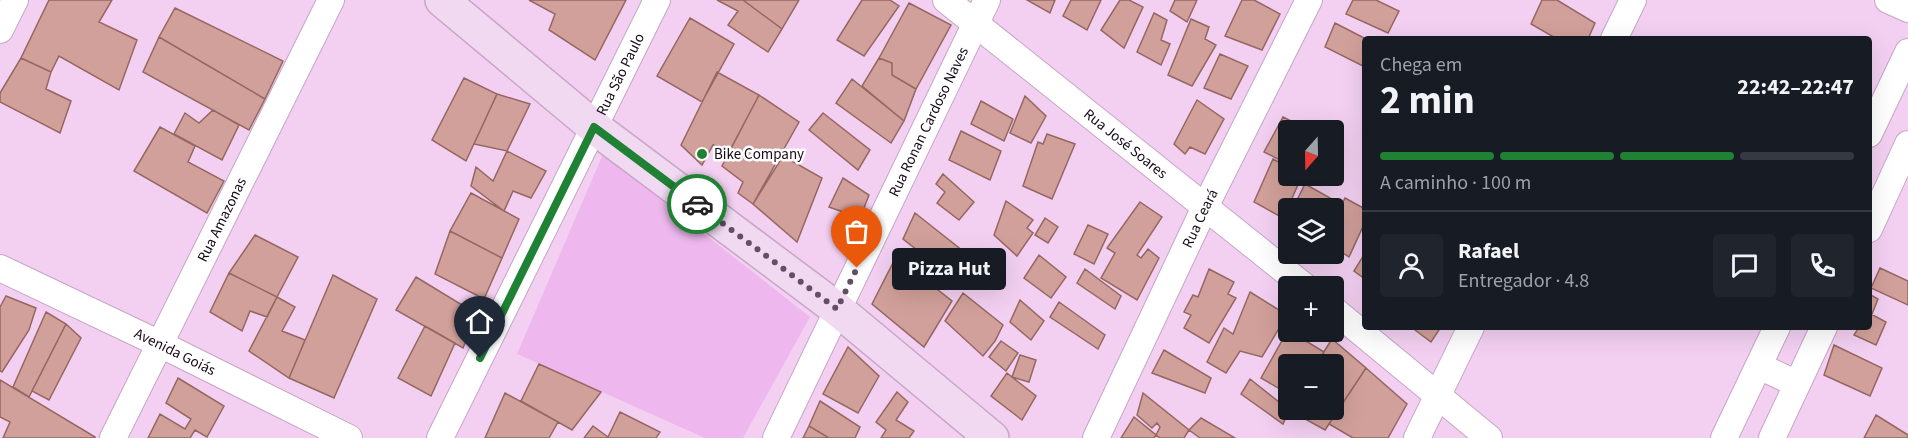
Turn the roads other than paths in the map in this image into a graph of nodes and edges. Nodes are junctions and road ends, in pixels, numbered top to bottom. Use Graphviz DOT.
graph roads {
  1 [pos="15,0"];
  2 [pos="331,0"];
  3 [pos="442,0"];
  4 [pos="657,0"];
  5 [pos="946,0"];
  6 [pos="987,0"];
  7 [pos="1309,0"];
  8 [pos="1633,0"];
  9 [pos="1888,0"];
  10 [pos="1908,9"];
  11 [pos="976,23"];
  12 [pos="0,30"];
  13 [pos="1615,36"];
  14 [pos="1908,52"];
  15 [pos="594,127"];
  16 [pos="1872,128"];
  17 [pos="1908,144"];
  18 [pos="1205,207"];
  19 [pos="1872,222"];
  20 [pos="0,268"];
  21 [pos="1291,276"];
  22 [pos="837,309"];
  23 [pos="1344,318"];
  24 [pos="1470,330"];
  25 [pos="1776,330"];
  26 [pos="1823,330"];
  27 [pos="160,344"];
  28 [pos="1759,366"];
  29 [pos="1797,384"];
  30 [pos="1438,394"];
  31 [pos="113,438"];
  32 [pos="349,438"];
  33 [pos="440,438"];
  34 [pos="776,438"];
  35 [pos="992,438"];
  36 [pos="1096,438"];
  37 [pos="1417,438"];
  38 [pos="1489,438"];
  39 [pos="1724,438"];
  40 [pos="1772,438"];
  1 -- 12 [label="street"];
  2 -- 27 [label="street, Rua Amazonas"];
  3 -- 15 [label="street"];
  4 -- 15 [label="street, Rua São Paulo"];
  5 -- 11 [label="street, Rua José Soares"];
  6 -- 11 [label="street, Rua Ronan Cardoso Naves"];
  7 -- 18 [label="street, Rua Ceará"];
  8 -- 13 [label="street"];
  9 -- 10 [label="street"];
  11 -- 18 [label="street, Rua José Soares"];
  11 -- 22 [label="street, Rua Ronan Cardoso Naves"];
  14 -- 16 [label="street"];
  15 -- 22 [label="street"];
  15 -- 33 [label="street, Rua São Paulo"];
  17 -- 19 [label="street"];
  18 -- 21 [label="street, Rua José Soares"];
  18 -- 36 [label="street, Rua Ceará"];
  20 -- 27 [label="street, Avenida Goiás"];
  22 -- 34 [label="street, Rua Ronan Cardoso Naves"];
  22 -- 35 [label="street"];
  23 -- 30 [label="street"];
  24 -- 30 [label="street"];
  25 -- 28 [label="street"];
  26 -- 29 [label="street"];
  27 -- 31 [label="street, Rua Amazonas"];
  27 -- 32 [label="street, Avenida Goiás"];
  28 -- 29 [label="street"];
  28 -- 39 [label="street"];
  29 -- 40 [label="street"];
  30 -- 37 [label="street"];
  30 -- 38 [label="street"];
}
